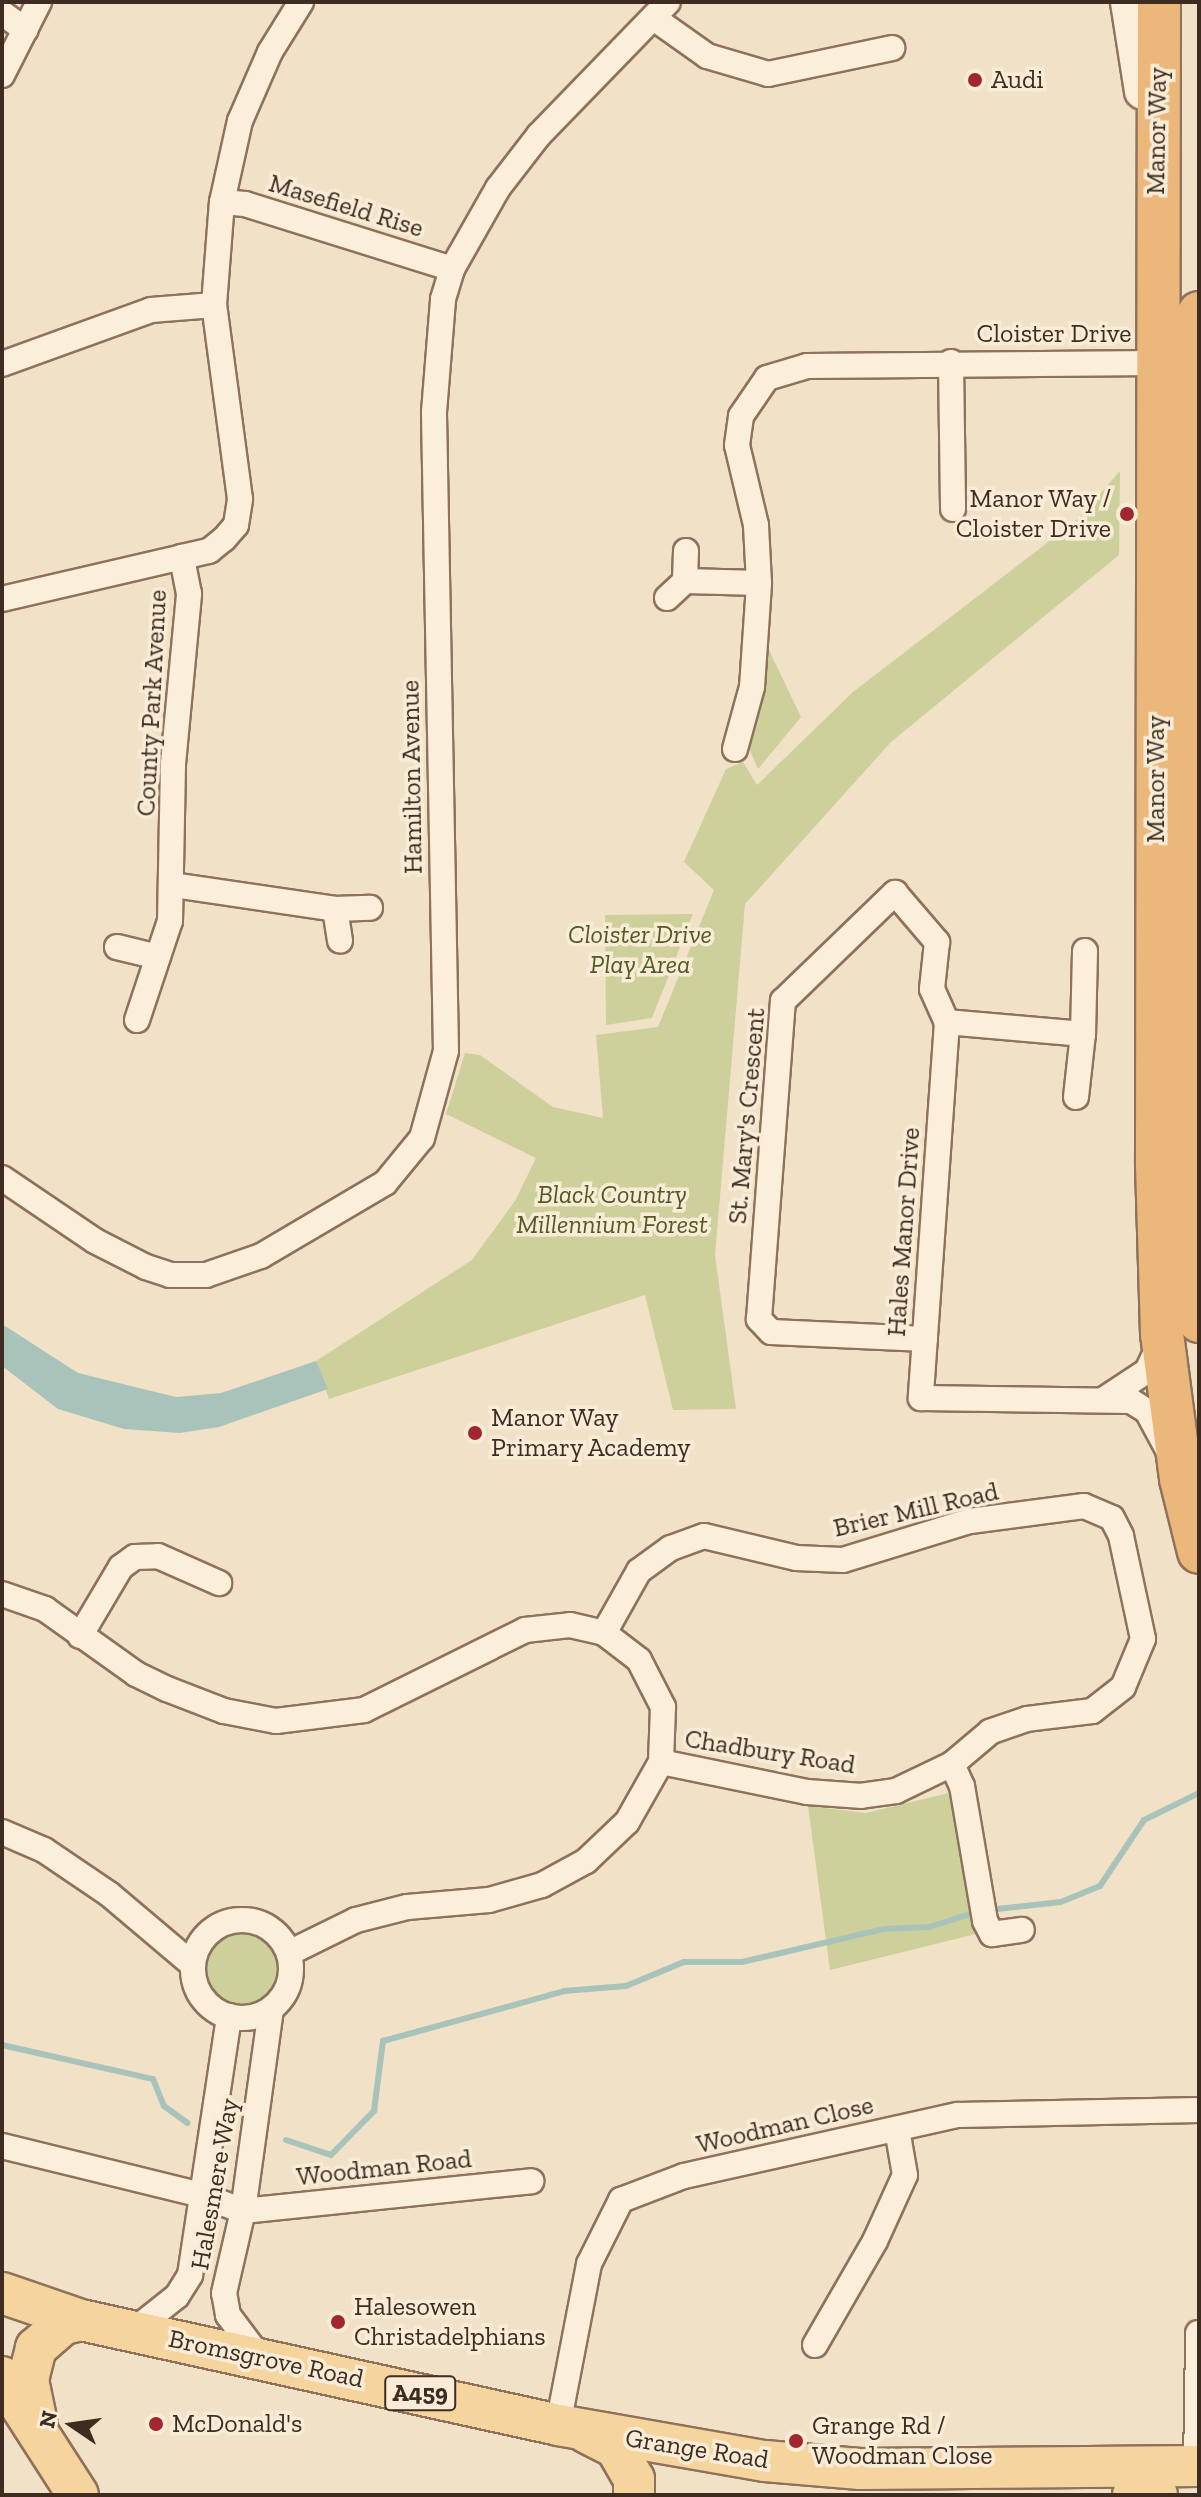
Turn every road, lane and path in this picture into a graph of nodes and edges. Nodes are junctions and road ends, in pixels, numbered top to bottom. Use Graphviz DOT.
graph roads {
  1 [pos="39,2"];
  2 [pos="301,2"];
  3 [pos="1129,2"];
  4 [pos="1159,2"];
  5 [pos="662,10"];
  6 [pos="2,13"];
  7 [pos="25,30"];
  8 [pos="892,48"];
  9 [pos="2,75"];
  10 [pos="1156,192"];
  11 [pos="222,202"];
  12 [pos="452,269"];
  13 [pos="214,305"];
  14 [pos="1199,313"];
  15 [pos="951,362"];
  16 [pos="1156,363"];
  17 [pos="2,364"];
  18 [pos="953,509"];
  19 [pos="686,551"];
  20 [pos="182,557"];
  21 [pos="685,581"];
  22 [pos="759,583"];
  23 [pos="667,598"];
  24 [pos="2,599"];
  25 [pos="735,749"];
  26 [pos="173,885"];
  27 [pos="370,908"];
  28 [pos="335,909"];
  29 [pos="340,941"];
  30 [pos="117,947"];
  31 [pos="1085,951"];
  32 [pos="158,957"];
  33 [pos="137,1020"];
  34 [pos="947,1022"];
  35 [pos="1083,1034"];
  36 [pos="1076,1097"];
  37 [pos="2,1178"];
  38 [pos="1181,1328"];
  39 [pos="925,1339"];
  40 [pos="1106,1398"];
  41 [pos="1181,1479"];
  42 [pos="1097,1508"];
  43 [pos="1199,1552"];
  44 [pos="219,1583"];
  45 [pos="2,1594"];
  46 [pos="604,1633"];
  47 [pos="80,1636"];
  48 [pos="661,1762"];
  49 [pos="952,1764"];
  50 [pos="2,1832"];
  51 [pos="1022,1930"];
  52 [pos="289,1953"];
  53 [pos="193,1965"];
  54 [pos="271,2009"];
  55 [pos="229,2016"];
  56 [pos="1199,2110"];
  57 [pos="897,2129"];
  58 [pos="2,2146"];
  59 [pos="531,2181"];
  60 [pos="201,2195"];
  61 [pos="243,2211"];
  62 [pos="2,2293"];
  63 [pos="81,2320"];
  64 [pos="133,2331"];
  65 [pos="1198,2333"];
  66 [pos="815,2345"];
  67 [pos="261,2359"];
  68 [pos="1198,2365"];
  69 [pos="2,2377"];
  70 [pos="38,2427"];
  71 [pos="569,2427"];
  72 [pos="1197,2466"];
  73 [pos="78,2495"];
  74 [pos="634,2495"];
  75 [pos="1133,2495"];
  76 [pos="1140,2495"];
  77 [pos="1157,2495"];
  1 -- 7 [label="street"];
  2 -- 11 [label="street, County Park Avenue"];
  3 -- 10 [label="main road"];
  4 -- 10 [label="highway, Manor Way"];
  5 -- 8 [label="street"];
  5 -- 12 [label="street, Hamilton Avenue"];
  6 -- 7 [label="street"];
  7 -- 9 [label="street"];
  10 -- 16 [label="highway, Manor Way"];
  11 -- 12 [label="street, Masefield Rise"];
  11 -- 13 [label="street, County Park Avenue"];
  12 -- 37 [label="street, Hamilton Avenue"];
  13 -- 17 [label="street"];
  13 -- 20 [label="street, County Park Avenue"];
  14 -- 38 [label="highway, Manor Way"];
  15 -- 16 [label="street, Cloister Drive"];
  15 -- 18 [label="street, Cloister Drive"];
  15 -- 22 [label="street, Cloister Drive"];
  16 -- 38 [label="highway, Manor Way"];
  19 -- 21 [label="street"];
  20 -- 24 [label="street"];
  20 -- 26 [label="street, County Park Avenue"];
  21 -- 22 [label="street"];
  21 -- 23 [label="street"];
  22 -- 25 [label="street, Cloister Drive"];
  26 -- 28 [label="street"];
  26 -- 32 [label="street, County Park Avenue"];
  27 -- 28 [label="street"];
  28 -- 29 [label="street"];
  30 -- 32 [label="street"];
  31 -- 35 [label="street"];
  32 -- 33 [label="street, County Park Avenue"];
  34 -- 35 [label="street"];
  34 -- 39 [label="street, Hales Manor Drive"];
  34 -- 39 [label="street, St. Mary's Crescent"];
  35 -- 36 [label="street"];
  38 -- 40 [label="street"];
  38 -- 41 [label="highway, Manor Way"];
  39 -- 40 [label="street, Hales Manor Drive"];
  40 -- 41 [label="street, Hales Manor Drive"];
  41 -- 43 [label="highway, Manor Way"];
  42 -- 46 [label="street, Brier Mill Road"];
  42 -- 49 [label="street, Chadbury Road"];
  44 -- 47 [label="street"];
  45 -- 47 [label="street"];
  46 -- 47 [label="street"];
  46 -- 48 [label="street"];
  48 -- 49 [label="street, Chadbury Road"];
  48 -- 52 [label="street"];
  49 -- 51 [label="street"];
  50 -- 53 [label="street"];
  52 -- 53 [label="street"];
  52 -- 54 [label="street"];
  53 -- 55 [label="street"];
  54 -- 55 [label="street"];
  54 -- 61 [label="street, Halesmere Way"];
  55 -- 60 [label="street, Halesmere Way"];
  56 -- 57 [label="street, Woodman Close"];
  57 -- 66 [label="street"];
  57 -- 71 [label="street, Woodman Close"];
  58 -- 60 [label="street"];
  59 -- 61 [label="street, Woodman Road"];
  60 -- 61 [label="street"];
  60 -- 64 [label="street, Halesmere Way"];
  61 -- 67 [label="street, Halesmere Way"];
  62 -- 63 [label="main road, Bromsgrove Road / A459"];
  63 -- 64 [label="main road, Bromsgrove Road / A459"];
  63 -- 70 [label="main road"];
  64 -- 67 [label="main road, Bromsgrove Road / A459"];
  65 -- 68 [label="street"];
  67 -- 71 [label="main road, Bromsgrove Road / A459"];
  68 -- 72 [label="street"];
  69 -- 70 [label="main road"];
  70 -- 73 [label="main road"];
  71 -- 72 [label="main road, Grange Road / A459"];
  71 -- 74 [label="main road"];
  75 -- 76 [label="main road"];
  76 -- 77 [label="main road"];
}
